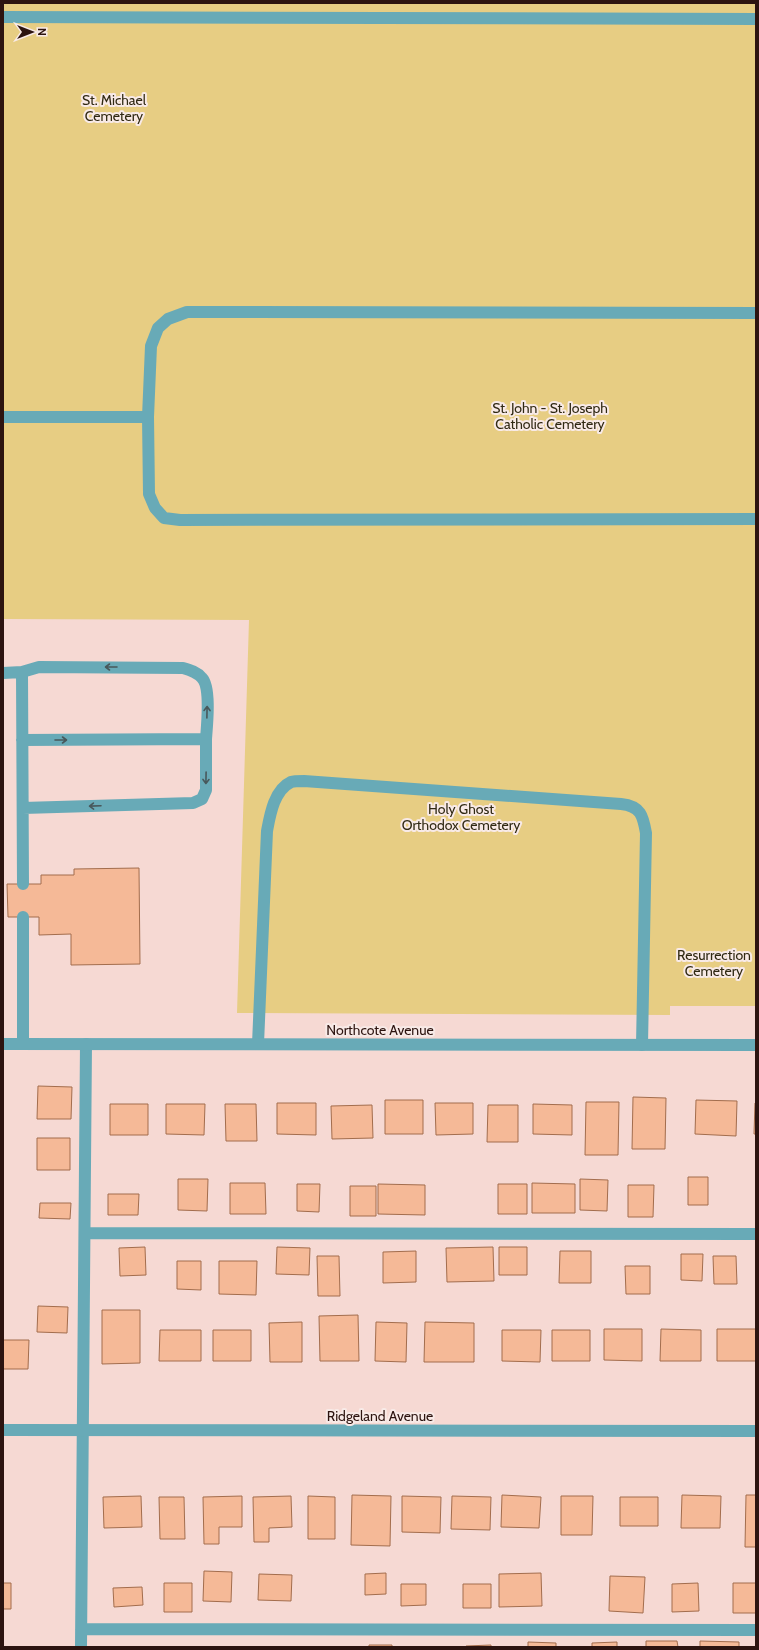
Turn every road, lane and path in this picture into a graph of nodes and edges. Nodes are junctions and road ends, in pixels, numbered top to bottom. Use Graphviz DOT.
graph roads {
  1 [pos="3,17"];
  2 [pos="756,19"];
  3 [pos="756,313"];
  4 [pos="3,417"];
  5 [pos="148,417"];
  6 [pos="756,519"];
  7 [pos="3,672"];
  8 [pos="22,672"];
  9 [pos="206,739"];
  10 [pos="22,740"];
  11 [pos="23,808"];
  12 [pos="23,884"];
  13 [pos="23,917"];
  14 [pos="3,1044"];
  15 [pos="23,1044"];
  16 [pos="86,1044"];
  17 [pos="258,1044"];
  18 [pos="642,1045"];
  19 [pos="756,1045"];
  20 [pos="85,1233"];
  21 [pos="756,1234"];
  22 [pos="3,1430"];
  23 [pos="83,1430"];
  24 [pos="756,1431"];
  25 [pos="81,1629"];
  26 [pos="756,1630"];
  27 [pos="81,1647"];
  1 -- 2 [label="street"];
  3 -- 5 [label="street"];
  4 -- 5 [label="street"];
  5 -- 6 [label="street"];
  7 -- 8 [label="street"];
  9 -- 8 [label="street, one-way"];
  8 -- 10 [label="street"];
  10 -- 9 [label="street, one-way"];
  9 -- 11 [label="street, one-way"];
  10 -- 11 [label="street"];
  11 -- 12 [label="street"];
  13 -- 15 [label="street"];
  14 -- 15 [label="street, Northcote Avenue"];
  15 -- 16 [label="street, Northcote Avenue"];
  16 -- 17 [label="street, Northcote Avenue"];
  16 -- 20 [label="street"];
  17 -- 18 [label="street, Northcote Avenue"];
  17 -- 18 [label="street"];
  18 -- 19 [label="street, Northcote Avenue"];
  20 -- 21 [label="street"];
  20 -- 23 [label="street"];
  22 -- 23 [label="street, Ridgeland Avenue"];
  23 -- 24 [label="street, Ridgeland Avenue"];
  23 -- 25 [label="street"];
  25 -- 26 [label="street"];
  25 -- 27 [label="street"];
}
